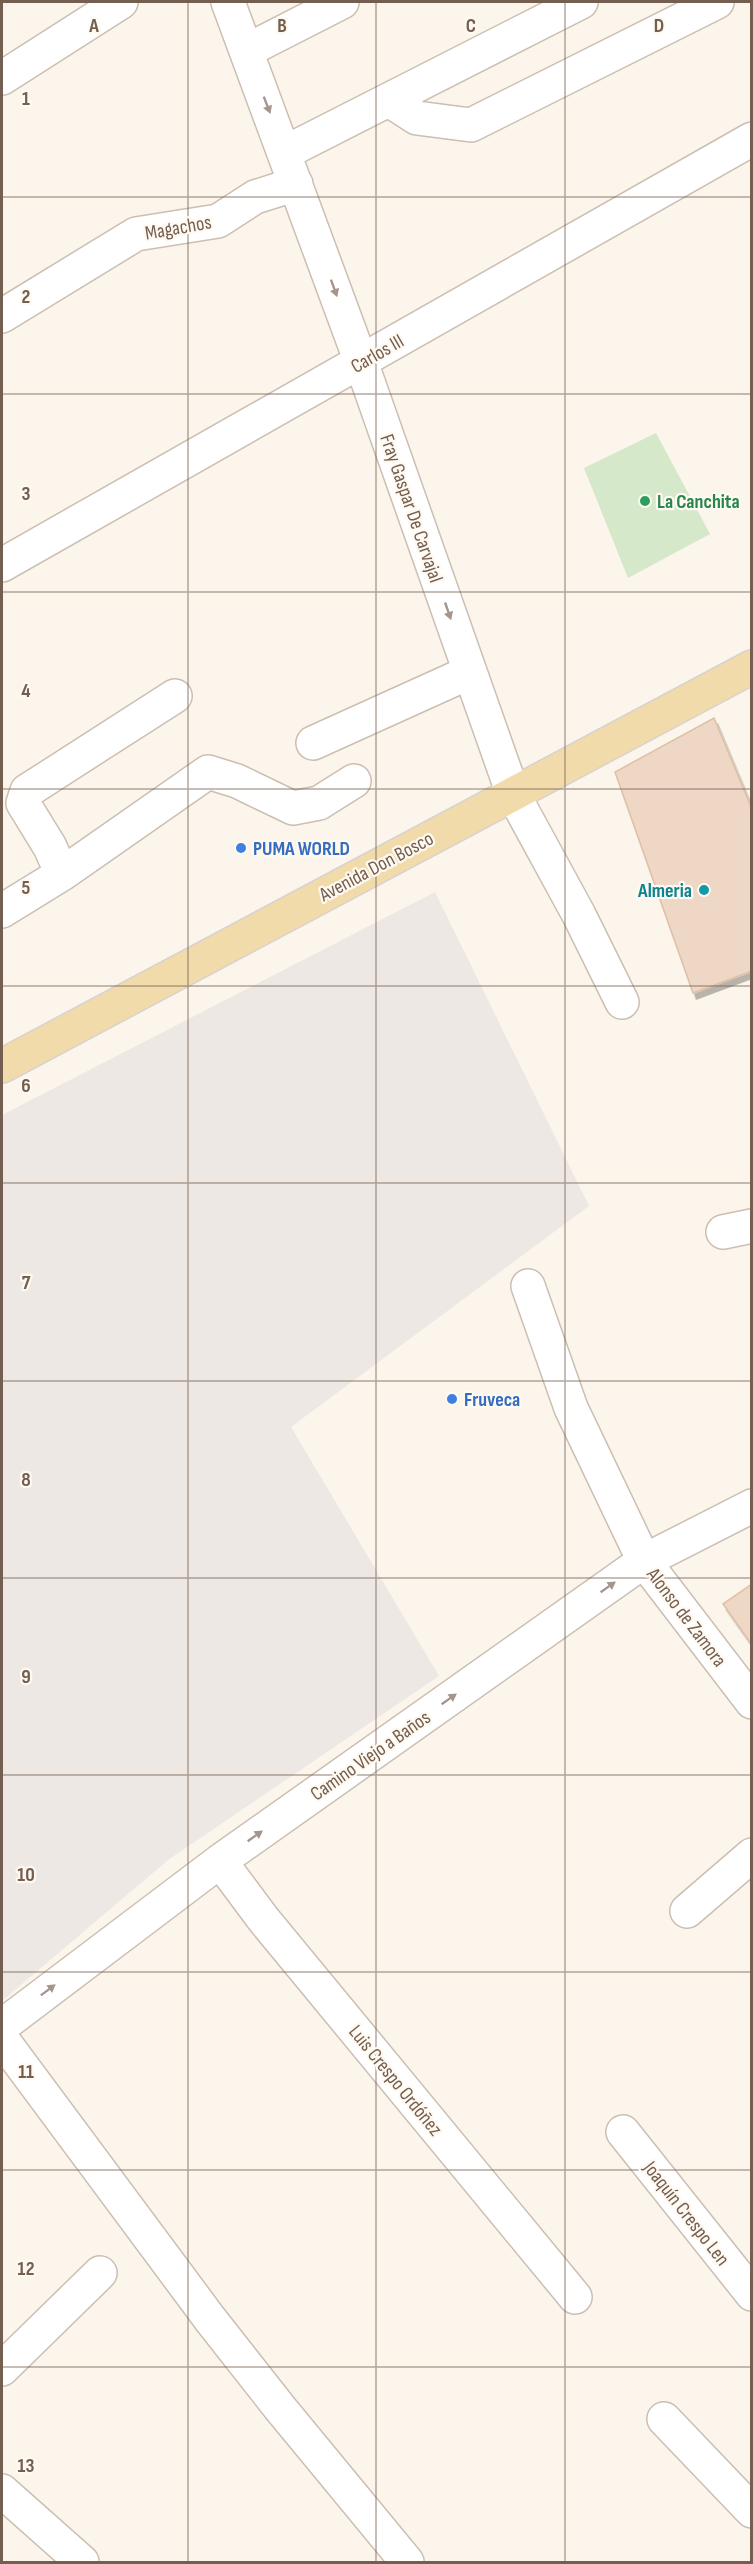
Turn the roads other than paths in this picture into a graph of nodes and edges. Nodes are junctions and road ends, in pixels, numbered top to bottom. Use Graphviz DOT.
graph roads {
  1 [pos="121,2"];
  2 [pos="228,2"];
  3 [pos="342,2"];
  4 [pos="581,2"];
  5 [pos="717,2"];
  6 [pos="246,51"];
  7 [pos="2,78"];
  8 [pos="389,100"];
  9 [pos="752,139"];
  10 [pos="284,153"];
  11 [pos="296,184"];
  12 [pos="2,316"];
  13 [pos="360,362"];
  14 [pos="2,565"];
  15 [pos="752,667"];
  16 [pos="470,672"];
  17 [pos="176,696"];
  18 [pos="313,743"];
  19 [pos="354,781"];
  20 [pos="513,795"];
  21 [pos="62,874"];
  22 [pos="2,911"];
  23 [pos="622,1002"];
  24 [pos="2,1066"];
  25 [pos="528,1286"];
  26 [pos="752,1506"];
  27 [pos="644,1561"];
  28 [pos="752,1702"];
  29 [pos="752,1855"];
  30 [pos="220,1861"];
  31 [pos="687,1911"];
  32 [pos="2,2025"];
  33 [pos="2,2038"];
  34 [pos="623,2132"];
  35 [pos="100,2273"];
  36 [pos="752,2294"];
  37 [pos="575,2297"];
  38 [pos="2,2369"];
  39 [pos="664,2420"];
  40 [pos="2,2491"];
  41 [pos="752,2511"];
  42 [pos="82,2562"];
  43 [pos="407,2562"];
  1 -- 7 [label="street"];
  2 -- 6 [label="street, Fray Gaspar De Carvajal"];
  3 -- 6 [label="street"];
  4 -- 8 [label="street"];
  5 -- 8 [label="street"];
  6 -- 10 [label="street, Fray Gaspar De Carvajal, one-way"];
  8 -- 10 [label="street"];
  9 -- 13 [label="street, Carlos III"];
  10 -- 11 [label="street, Fray Gaspar De Carvajal"];
  11 -- 12 [label="street, Magachos"];
  11 -- 13 [label="street, Fray Gaspar De Carvajal, one-way"];
  13 -- 14 [label="street, Carlos III"];
  13 -- 16 [label="street, Fray Gaspar De Carvajal, one-way"];
  15 -- 20 [label="main road, Avenida Don Bosco"];
  16 -- 18 [label="street"];
  16 -- 20 [label="street, Fray Gaspar De Carvajal"];
  17 -- 21 [label="street"];
  19 -- 21 [label="street"];
  20 -- 23 [label="street, Fray Gaspar De Carvajal"];
  20 -- 24 [label="main road, Avenida Don Bosco"];
  21 -- 22 [label="street"];
  25 -- 27 [label="street, Alonso de Zamora"];
  26 -- 27 [label="street, Camino Viejo a Baños"];
  27 -- 28 [label="street, Alonso de Zamora"];
  30 -- 27 [label="street, Camino Viejo a Baños, one-way"];
  29 -- 31 [label="street"];
  32 -- 30 [label="street, Camino Viejo a Baños, one-way"];
  30 -- 37 [label="street, Luis Crespo Ordóñez"];
  33 -- 43 [label="street"];
  34 -- 36 [label="street, Joaquín Crespo Len"];
  35 -- 38 [label="street"];
  39 -- 41 [label="street"];
  40 -- 42 [label="street"];
}
